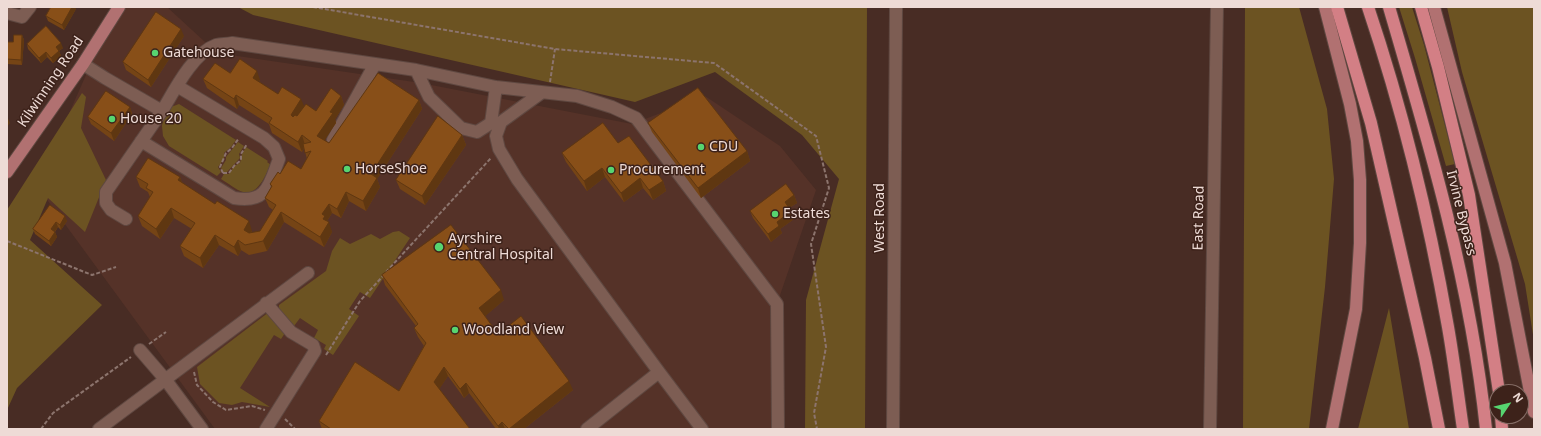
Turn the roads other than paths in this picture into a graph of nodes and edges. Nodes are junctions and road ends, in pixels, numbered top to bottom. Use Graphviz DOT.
graph roads {
  1 [pos="30,7"];
  2 [pos="119,7"];
  3 [pos="896,7"];
  4 [pos="1217,7"];
  5 [pos="1325,7"];
  6 [pos="1337,7"];
  7 [pos="1368,7"];
  8 [pos="1389,7"];
  9 [pos="1421,7"];
  10 [pos="1434,7"];
  11 [pos="7,13"];
  12 [pos="84,64"];
  13 [pos="375,64"];
  14 [pos="416,70"];
  15 [pos="177,86"];
  16 [pos="496,87"];
  17 [pos="545,93"];
  18 [pos="162,111"];
  19 [pos="142,141"];
  20 [pos="333,141"];
  21 [pos="8,168"];
  22 [pos="126,219"];
  23 [pos="308,272"];
  24 [pos="266,303"];
  25 [pos="140,350"];
  26 [pos="658,372"];
  27 [pos="165,379"];
  28 [pos="1498,384"];
  29 [pos="1534,412"];
  30 [pos="99,429"];
  31 [pos="202,429"];
  32 [pos="266,429"];
  33 [pos="587,429"];
  34 [pos="702,429"];
  35 [pos="778,429"];
  36 [pos="893,429"];
  37 [pos="1210,429"];
  38 [pos="1332,429"];
  39 [pos="1439,429"];
  40 [pos="1463,429"];
  41 [pos="1486,429"];
  1 -- 11 [label="street"];
  2 -- 12 [label="main road, Kilwinning Road"];
  3 -- 36 [label="street, West Road"];
  4 -- 37 [label="street, East Road"];
  5 -- 38 [label="main road"];
  6 -- 39 [label="highway"];
  7 -- 40 [label="highway"];
  8 -- 41 [label="highway, Irvine Bypass"];
  9 -- 28 [label="highway"];
  10 -- 29 [label="main road"];
  12 -- 18 [label="street"];
  12 -- 21 [label="main road, Kilwinning Road"];
  13 -- 14 [label="street"];
  13 -- 15 [label="street"];
  13 -- 20 [label="street"];
  14 -- 16 [label="street"];
  14 -- 16 [label="street"];
  15 -- 18 [label="street"];
  15 -- 19 [label="street"];
  16 -- 17 [label="street"];
  17 -- 26 [label="street"];
  17 -- 35 [label="street"];
  18 -- 19 [label="street"];
  19 -- 22 [label="street"];
  23 -- 24 [label="street"];
  24 -- 27 [label="street"];
  24 -- 32 [label="street"];
  25 -- 27 [label="street"];
  26 -- 33 [label="street"];
  26 -- 34 [label="street"];
  27 -- 30 [label="street"];
  27 -- 31 [label="street"];
}
